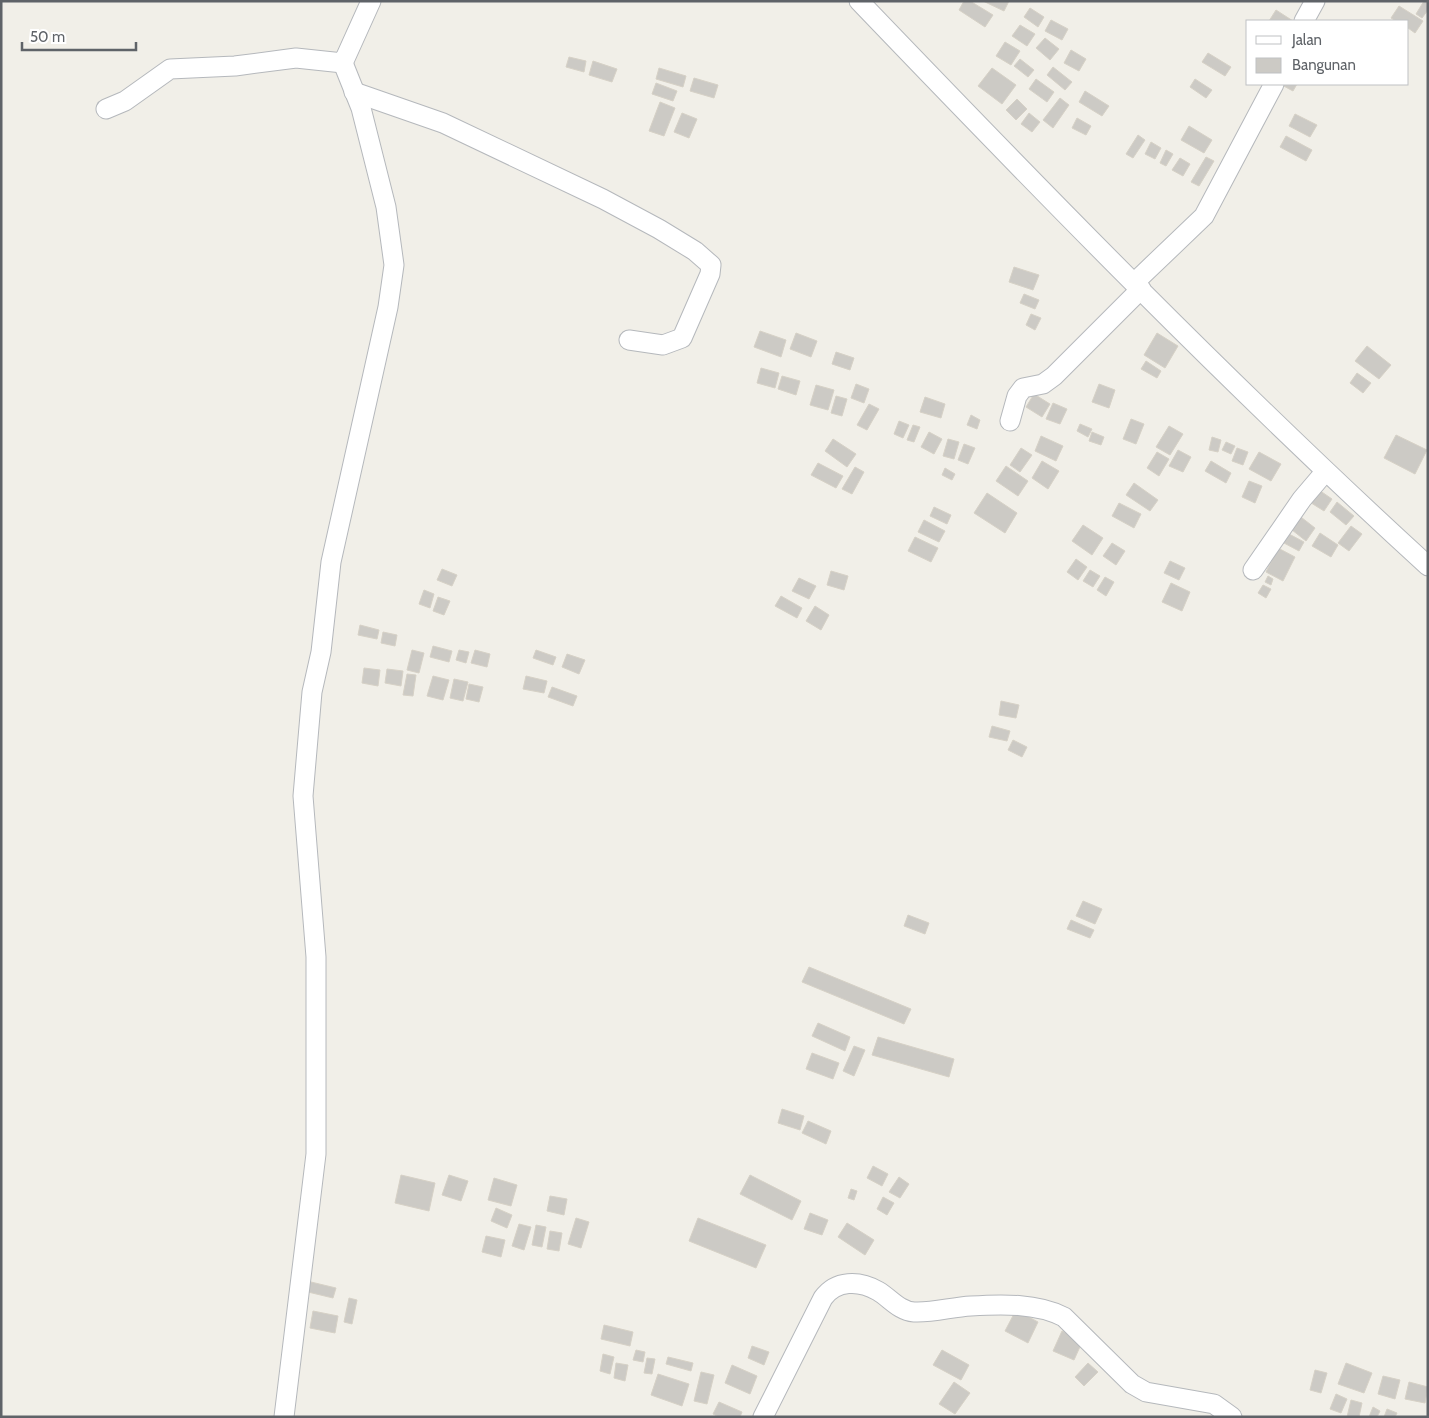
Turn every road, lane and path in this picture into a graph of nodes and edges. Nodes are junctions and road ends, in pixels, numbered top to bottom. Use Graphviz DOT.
graph roads {
  1 [pos="371,1"];
  2 [pos="859,1"];
  3 [pos="1315,1"];
  4 [pos="1305,20"];
  5 [pos="343,63"];
  6 [pos="1273,85"];
  7 [pos="354,92"];
  8 [pos="106,109"];
  9 [pos="1137,286"];
  10 [pos="630,340"];
  11 [pos="1010,421"];
  12 [pos="1325,472"];
  13 [pos="1428,566"];
  14 [pos="1253,570"];
  15 [pos="284,1417"];
  16 [pos="763,1417"];
  17 [pos="1232,1417"];
  1 -- 5 [label="street"];
  2 -- 9 [label="street"];
  3 -- 4 [label="street"];
  5 -- 7 [label="street"];
  5 -- 8 [label="street"];
  6 -- 9 [label="street"];
  7 -- 10 [label="street"];
  7 -- 15 [label="street"];
  9 -- 11 [label="street"];
  9 -- 12 [label="street"];
  12 -- 13 [label="street"];
  12 -- 14 [label="street"];
  16 -- 17 [label="street"];
}
